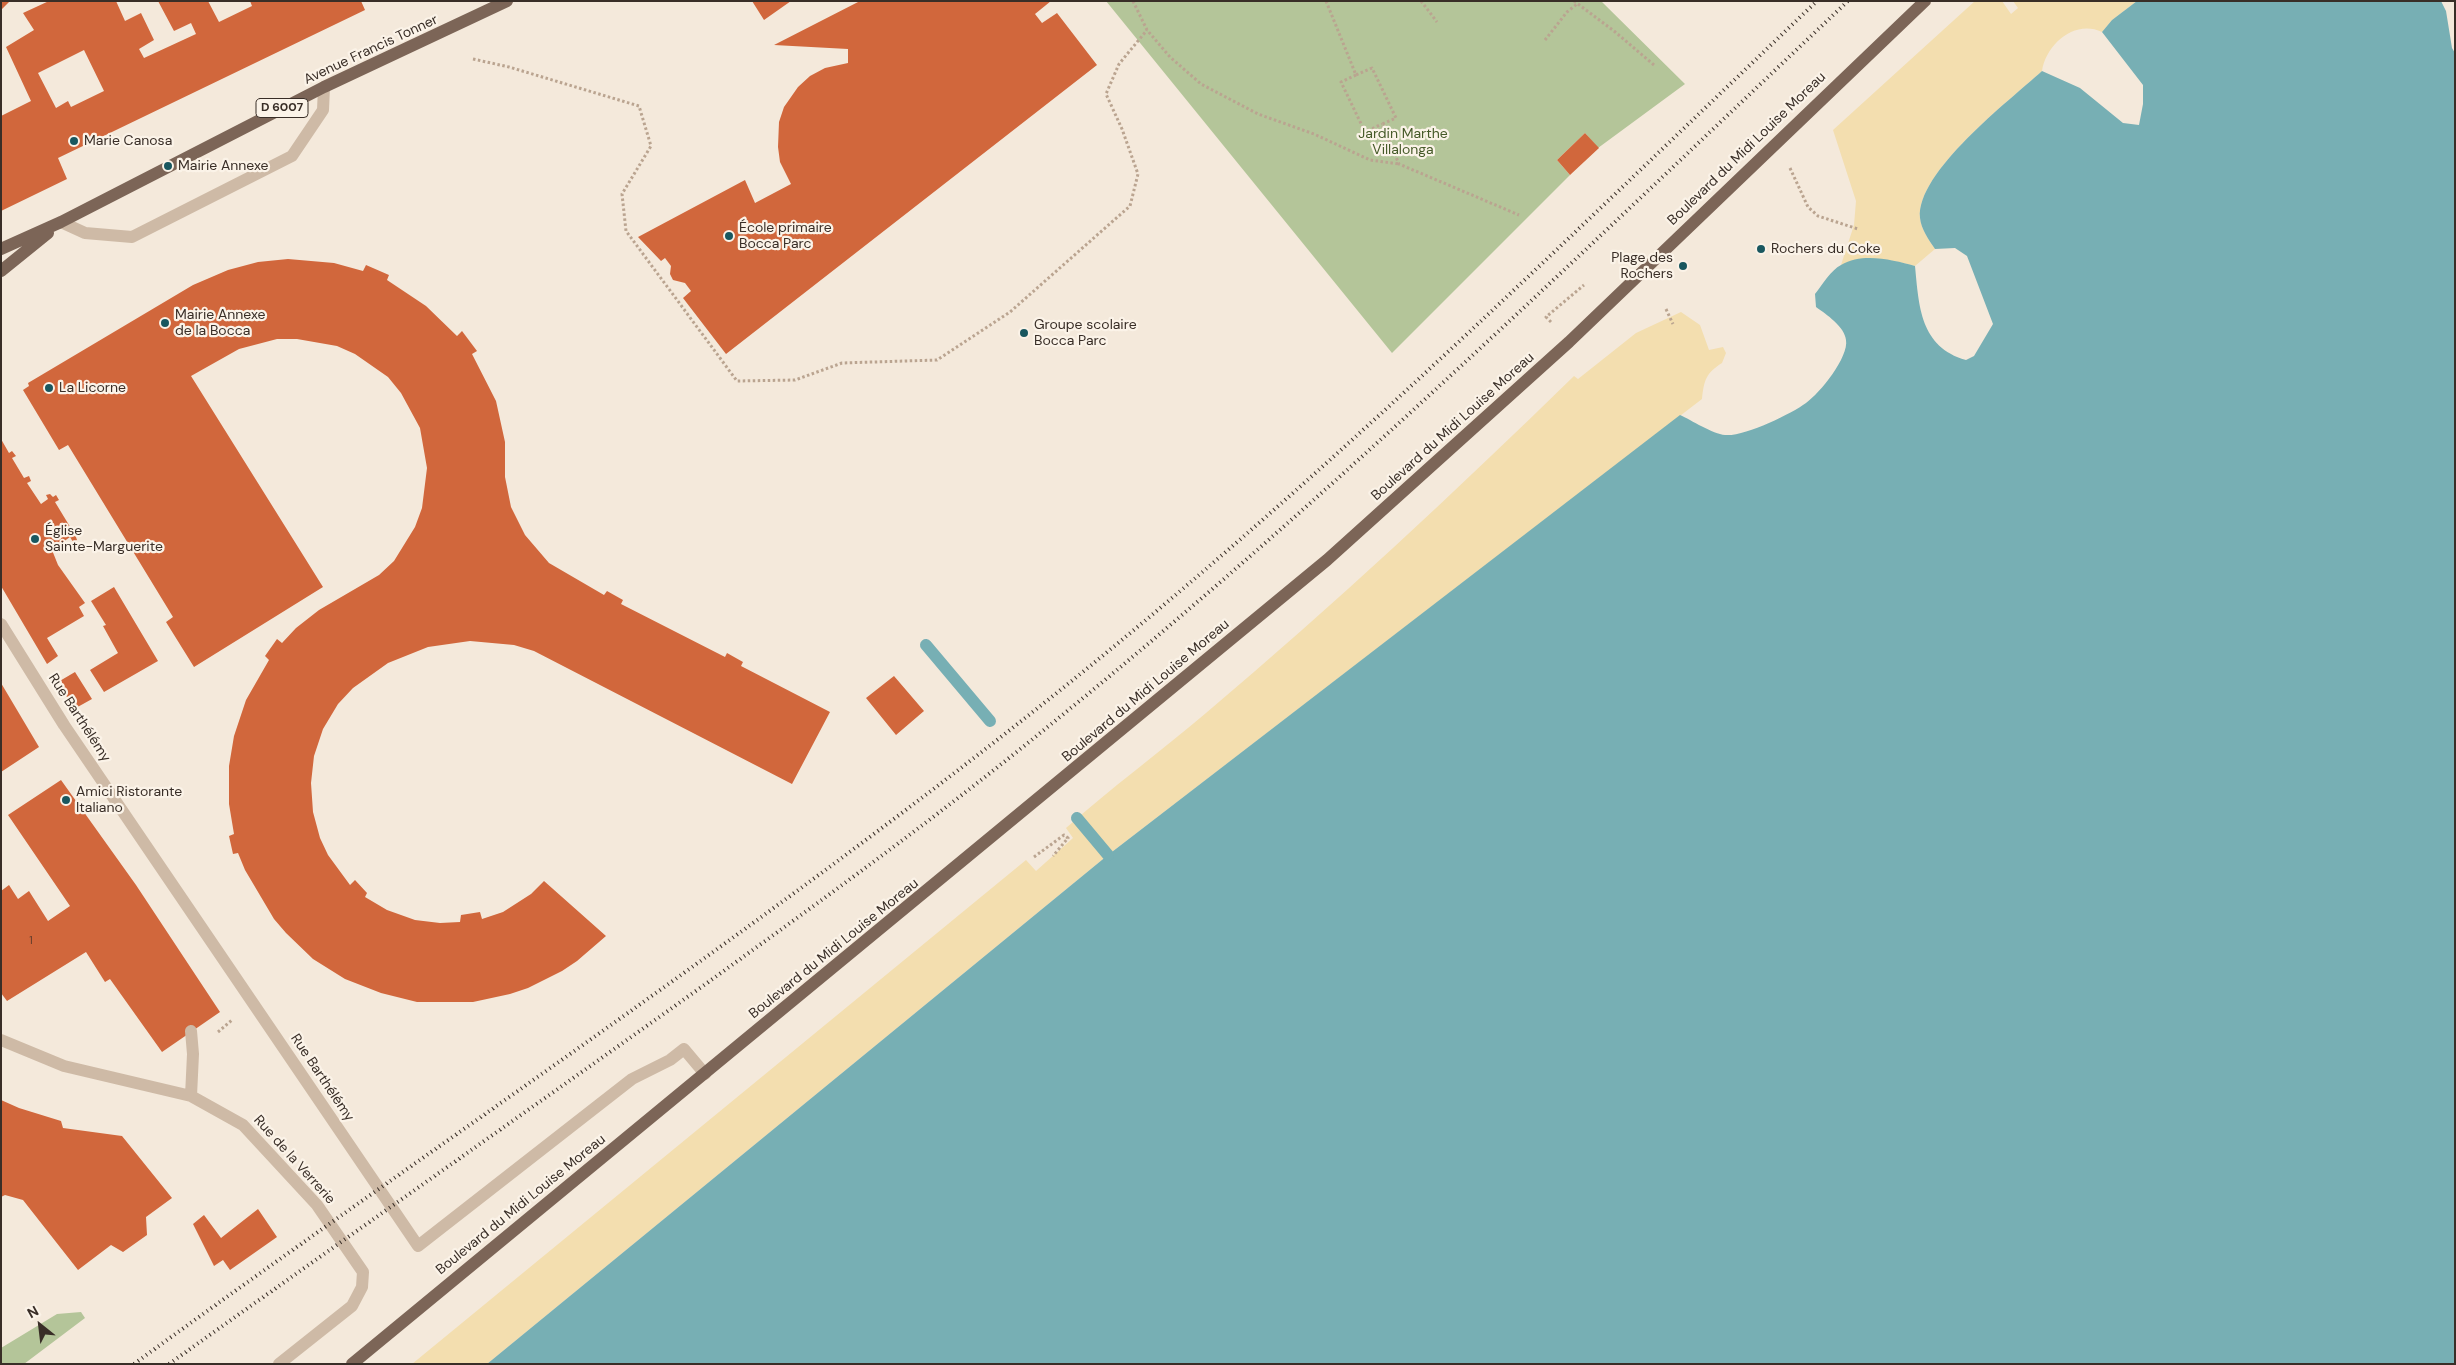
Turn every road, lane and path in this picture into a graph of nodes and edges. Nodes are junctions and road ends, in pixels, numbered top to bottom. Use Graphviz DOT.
graph roads {
  1 [pos="507,1"];
  2 [pos="1133,1"];
  3 [pos="1326,1"];
  4 [pos="1421,1"];
  5 [pos="1925,1"];
  6 [pos="1576,3"];
  7 [pos="1437,22"];
  8 [pos="1147,30"];
  9 [pos="1546,40"];
  10 [pos="473,59"];
  11 [pos="1654,65"];
  12 [pos="1356,75"];
  13 [pos="324,87"];
  14 [pos="1382,124"];
  15 [pos="1399,164"];
  16 [pos="1790,168"];
  17 [pos="1519,215"];
  18 [pos="61,222"];
  19 [pos="1858,229"];
  20 [pos="1,249"];
  21 [pos="1,271"];
  22 [pos="1666,309"];
  23 [pos="1673,324"];
  24 [pos="1,624"];
  25 [pos="1053,856"];
  26 [pos="1034,857"];
  27 [pos="254,1003"];
  28 [pos="191,1031"];
  29 [pos="1,1040"];
  30 [pos="193,1054"];
  31 [pos="705,1074"];
  32 [pos="191,1096"];
  33 [pos="279,1364"];
  34 [pos="352,1364"];
  1 -- 13 [label="main road, Avenue Francis Tonner / D 6007"];
  2 -- 8 [label="path"];
  3 -- 12 [label="path"];
  4 -- 7 [label="path"];
  5 -- 31 [label="main road, Boulevard du Midi Louise Moreau"];
  6 -- 9 [label="path"];
  6 -- 11 [label="path"];
  8 -- 10 [label="path"];
  8 -- 15 [label="path"];
  12 -- 14 [label="path"];
  12 -- 14 [label="path"];
  13 -- 18 [label="main road, Avenue Francis Tonner / D 6007"];
  13 -- 18 [label="street"];
  14 -- 15 [label="path"];
  15 -- 17 [label="path"];
  16 -- 19 [label="path"];
  18 -- 20 [label="main road, Avenue Francis Tonner / D 6007"];
  18 -- 21 [label="main road, Avenue Francis Tonner / D 6007"];
  22 -- 23 [label="path"];
  24 -- 27 [label="street, Rue Barthélémy"];
  25 -- 26 [label="path"];
  27 -- 30 [label="path"];
  27 -- 31 [label="street, Rue Barthélémy"];
  28 -- 30 [label="street"];
  29 -- 32 [label="street, Rue de la Verrerie"];
  30 -- 32 [label="street"];
  31 -- 34 [label="main road, Boulevard du Midi Louise Moreau"];
  32 -- 33 [label="street, Rue de la Verrerie"];
}
